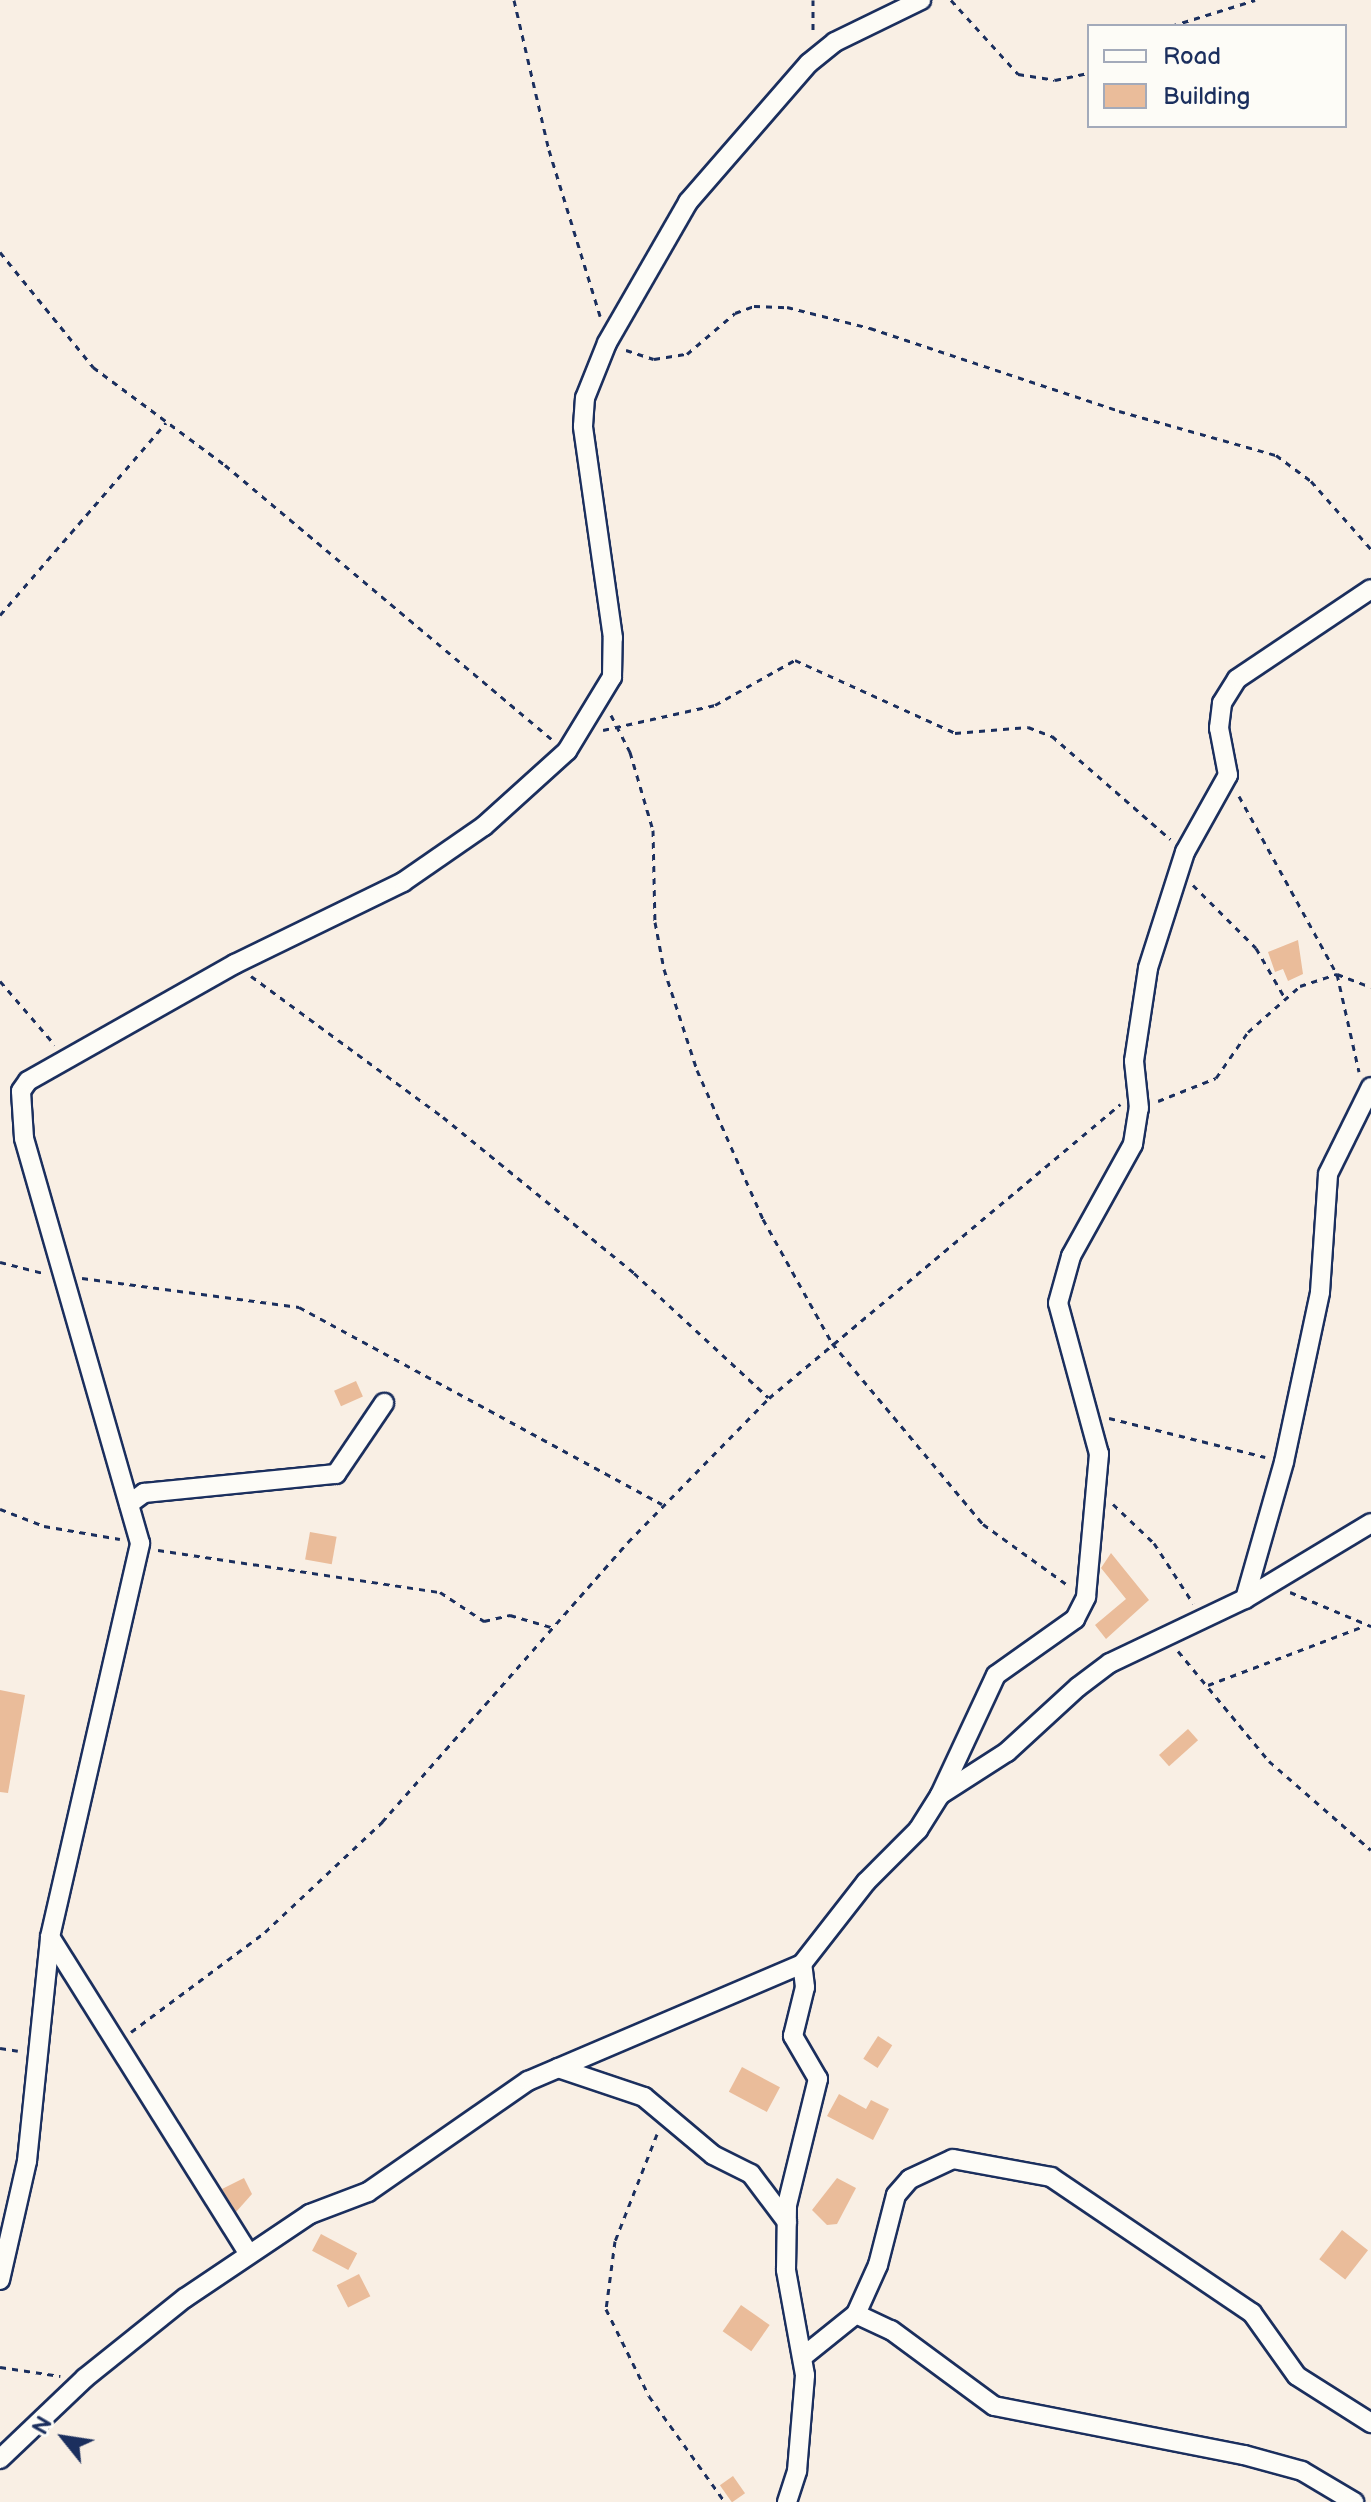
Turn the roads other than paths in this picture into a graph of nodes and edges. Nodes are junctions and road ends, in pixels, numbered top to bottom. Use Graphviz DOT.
graph roads {
  1 [pos="921,0"];
  2 [pos="1371,589"];
  3 [pos="1367,1093"];
  4 [pos="384,1403"];
  5 [pos="129,1504"];
  6 [pos="1371,1523"];
  7 [pos="1245,1599"];
  8 [pos="940,1795"];
  9 [pos="50,1937"];
  10 [pos="802,1964"];
  11 [pos="558,2068"];
  12 [pos="787,2222"];
  13 [pos="248,2253"];
  14 [pos="0,2280"];
  15 [pos="856,2314"];
  16 [pos="805,2355"];
  17 [pos="1371,2423"];
  18 [pos="0,2459"];
  19 [pos="787,2502"];
  20 [pos="1354,2502"];
  1 -- 5 [label="street"];
  2 -- 8 [label="street"];
  3 -- 7 [label="street"];
  4 -- 5 [label="street"];
  5 -- 9 [label="street"];
  6 -- 7 [label="street"];
  7 -- 8 [label="street"];
  8 -- 10 [label="street"];
  9 -- 13 [label="street"];
  9 -- 14 [label="street"];
  10 -- 11 [label="street"];
  10 -- 12 [label="street"];
  11 -- 12 [label="street"];
  11 -- 13 [label="street"];
  12 -- 16 [label="street"];
  13 -- 18 [label="street"];
  15 -- 16 [label="street"];
  15 -- 17 [label="street"];
  15 -- 20 [label="street"];
  16 -- 19 [label="street"];
}
